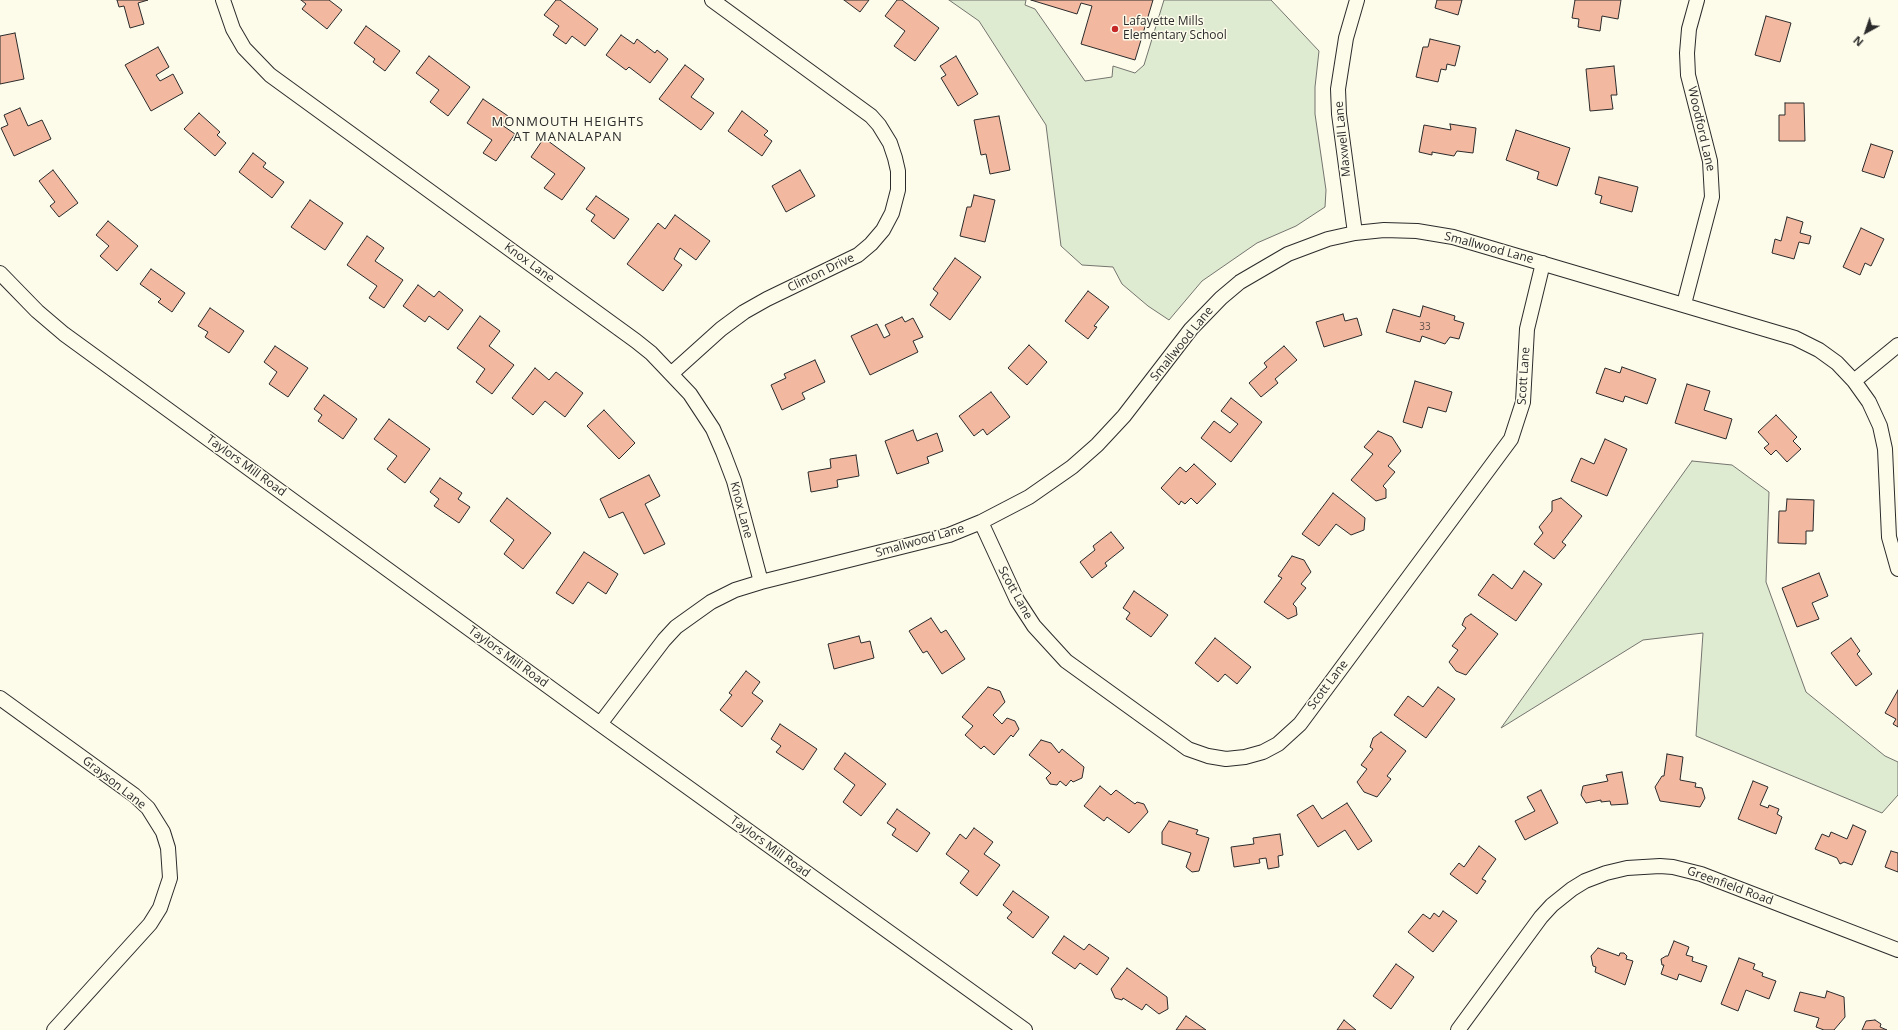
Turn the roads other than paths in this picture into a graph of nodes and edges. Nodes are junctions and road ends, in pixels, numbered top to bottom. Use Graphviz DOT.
graph roads {
  1 [pos="223,0"];
  2 [pos="712,0"];
  3 [pos="1357,0"];
  4 [pos="1697,0"];
  5 [pos="1355,233"];
  6 [pos="1543,263"];
  7 [pos="0,273"];
  8 [pos="1684,304"];
  9 [pos="1898,345"];
  10 [pos="671,374"];
  11 [pos="1854,381"];
  12 [pos="981,522"];
  13 [pos="1898,569"];
  14 [pos="761,582"];
  15 [pos="0,698"];
  16 [pos="600,724"];
  17 [pos="1898,950"];
  18 [pos="54,1030"];
  19 [pos="1025,1030"];
  20 [pos="1458,1030"];
  1 -- 10 [label="street, Knox Lane"];
  2 -- 10 [label="street, Clinton Drive"];
  3 -- 5 [label="street, Maxwell Lane"];
  4 -- 8 [label="street, Woodford Lane"];
  5 -- 6 [label="street, Smallwood Lane"];
  5 -- 12 [label="street, Smallwood Lane"];
  6 -- 8 [label="street, Smallwood Lane"];
  6 -- 12 [label="street, Scott Lane"];
  7 -- 16 [label="street, Taylors Mill Road"];
  8 -- 11 [label="street, Smallwood Lane"];
  9 -- 11 [label="street"];
  10 -- 14 [label="street, Knox Lane"];
  11 -- 13 [label="street, Smallwood Lane"];
  12 -- 14 [label="street, Smallwood Lane"];
  14 -- 16 [label="street, Smallwood Lane"];
  15 -- 18 [label="street, Grayson Lane"];
  16 -- 19 [label="street, Taylors Mill Road"];
  17 -- 20 [label="street, Greenfield Road"];
}
